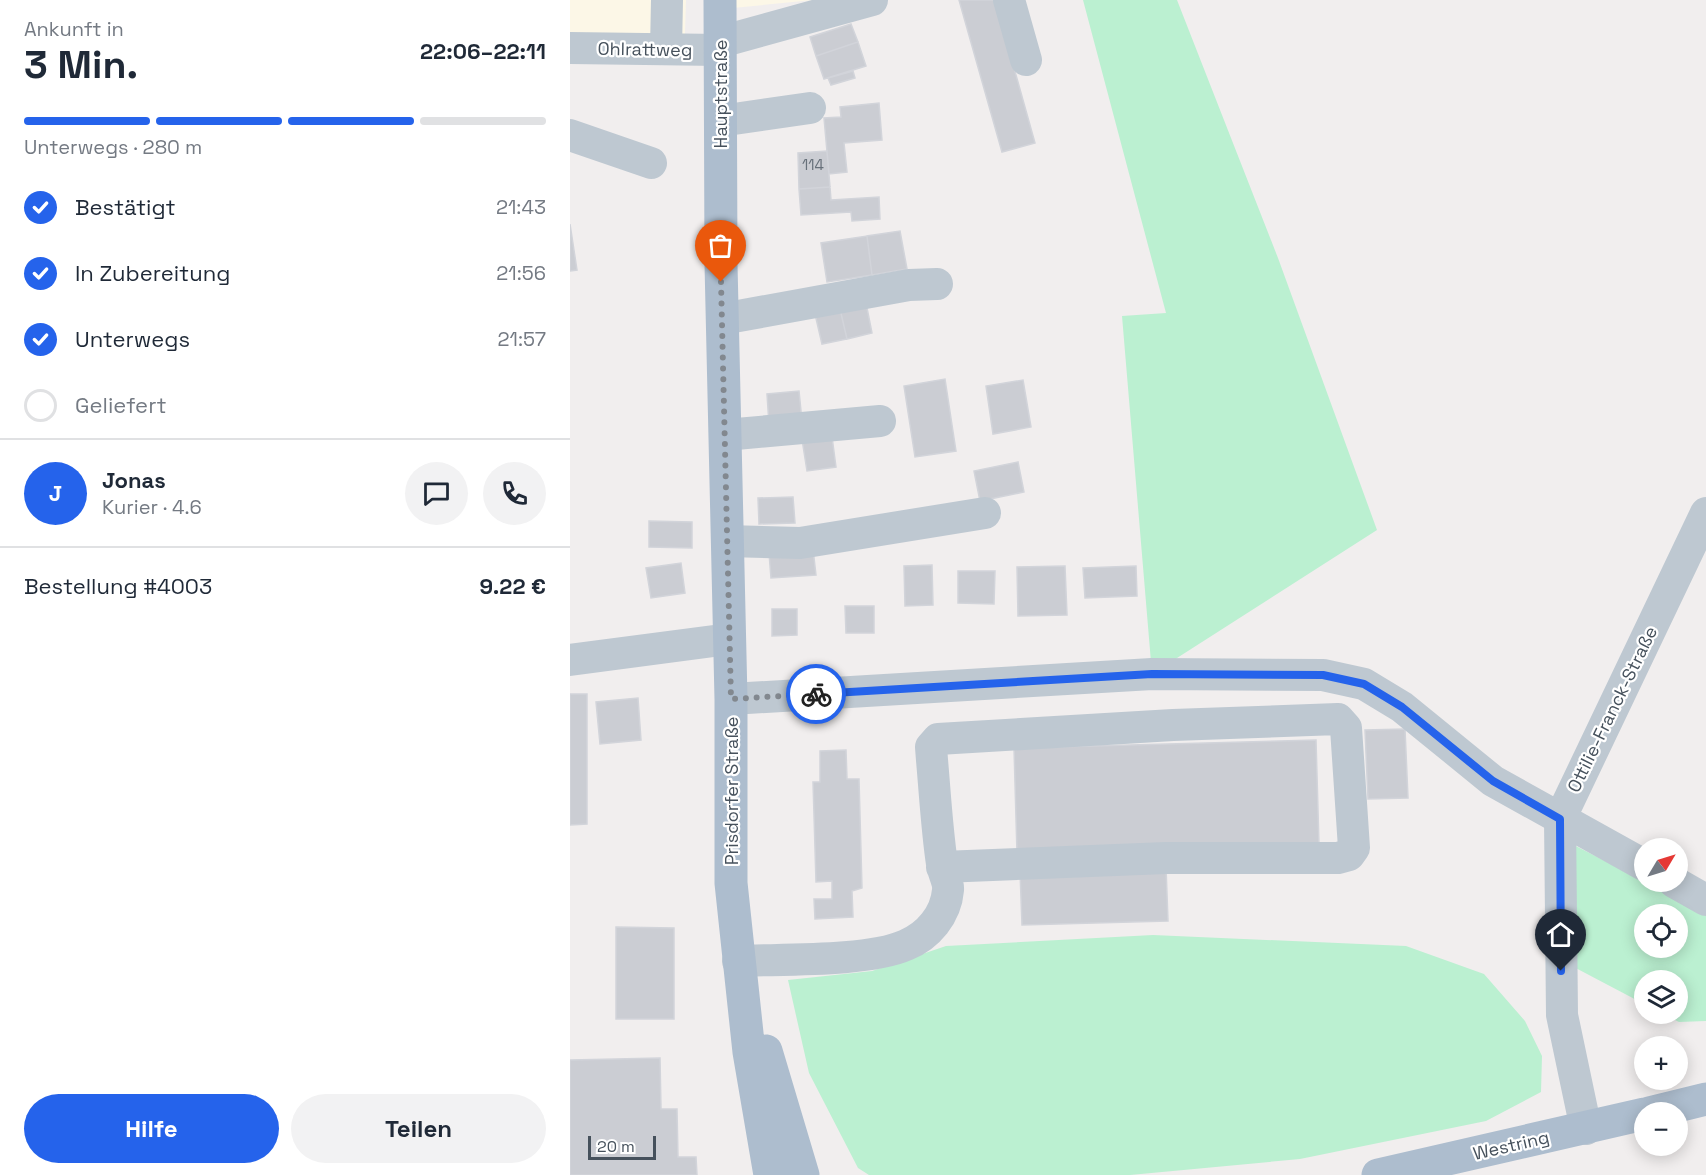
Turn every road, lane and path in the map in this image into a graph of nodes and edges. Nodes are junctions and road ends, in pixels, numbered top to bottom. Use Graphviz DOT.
graph roads {
  1 [pos="667,0"];
  2 [pos="720,0"];
  3 [pos="872,0"];
  4 [pos="1009,0"];
  5 [pos="720,46"];
  6 [pos="570,48"];
  7 [pos="666,49"];
  8 [pos="1026,60"];
  9 [pos="810,108"];
  10 [pos="720,121"];
  11 [pos="570,135"];
  12 [pos="651,163"];
  13 [pos="720,189"];
  14 [pos="937,284"];
  15 [pos="722,319"];
  16 [pos="880,421"];
  17 [pos="725,435"];
  18 [pos="985,513"];
  19 [pos="1706,513"];
  20 [pos="727,541"];
  21 [pos="729,639"];
  22 [pos="570,660"];
  23 [pos="731,699"];
  24 [pos="1560,819"];
  25 [pos="1634,860"];
  26 [pos="942,867"];
  27 [pos="1688,890"];
  28 [pos="1706,900"];
  29 [pos="738,961"];
  30 [pos="1706,1099"];
  31 [pos="1688,1103"];
  32 [pos="1634,1117"];
  33 [pos="1586,1129"];
  34 [pos="805,1171"];
  35 [pos="770,1175"];
  36 [pos="1378,1175"];
  1 -- 7 [label="street"];
  2 -- 5 [label="main road, Hauptstraße"];
  3 -- 5 [label="street, Ohlrattweg"];
  4 -- 8 [label="street"];
  5 -- 7 [label="street, Ohlrattweg"];
  5 -- 10 [label="main road, Hauptstraße"];
  6 -- 7 [label="street, Ohlrattweg"];
  9 -- 10 [label="street"];
  10 -- 13 [label="main road, Hauptstraße"];
  11 -- 12 [label="street"];
  13 -- 15 [label="main road, Prisdorfer Straße"];
  14 -- 15 [label="street"];
  15 -- 17 [label="main road, Prisdorfer Straße"];
  16 -- 17 [label="street"];
  17 -- 20 [label="main road, Prisdorfer Straße"];
  18 -- 20 [label="street"];
  19 -- 24 [label="street, Ottilie-Franck-Straße"];
  20 -- 21 [label="main road, Prisdorfer Straße"];
  21 -- 22 [label="street"];
  21 -- 23 [label="main road, Prisdorfer Straße"];
  23 -- 24 [label="street"];
  23 -- 29 [label="main road, Prisdorfer Straße"];
  24 -- 25 [label="street"];
  24 -- 33 [label="street, Ottilie-Franck-Straße"];
  26 -- 26 [label="street"];
  26 -- 29 [label="street"];
  27 -- 28 [label="street"];
  29 -- 34 [label="main road, Prisdorfer Straße"];
  29 -- 35 [label="main road, Prisdorfer Straße"];
  30 -- 31 [label="main road"];
  32 -- 33 [label="main road, Westring"];
  33 -- 36 [label="main road, Westring"];
}
